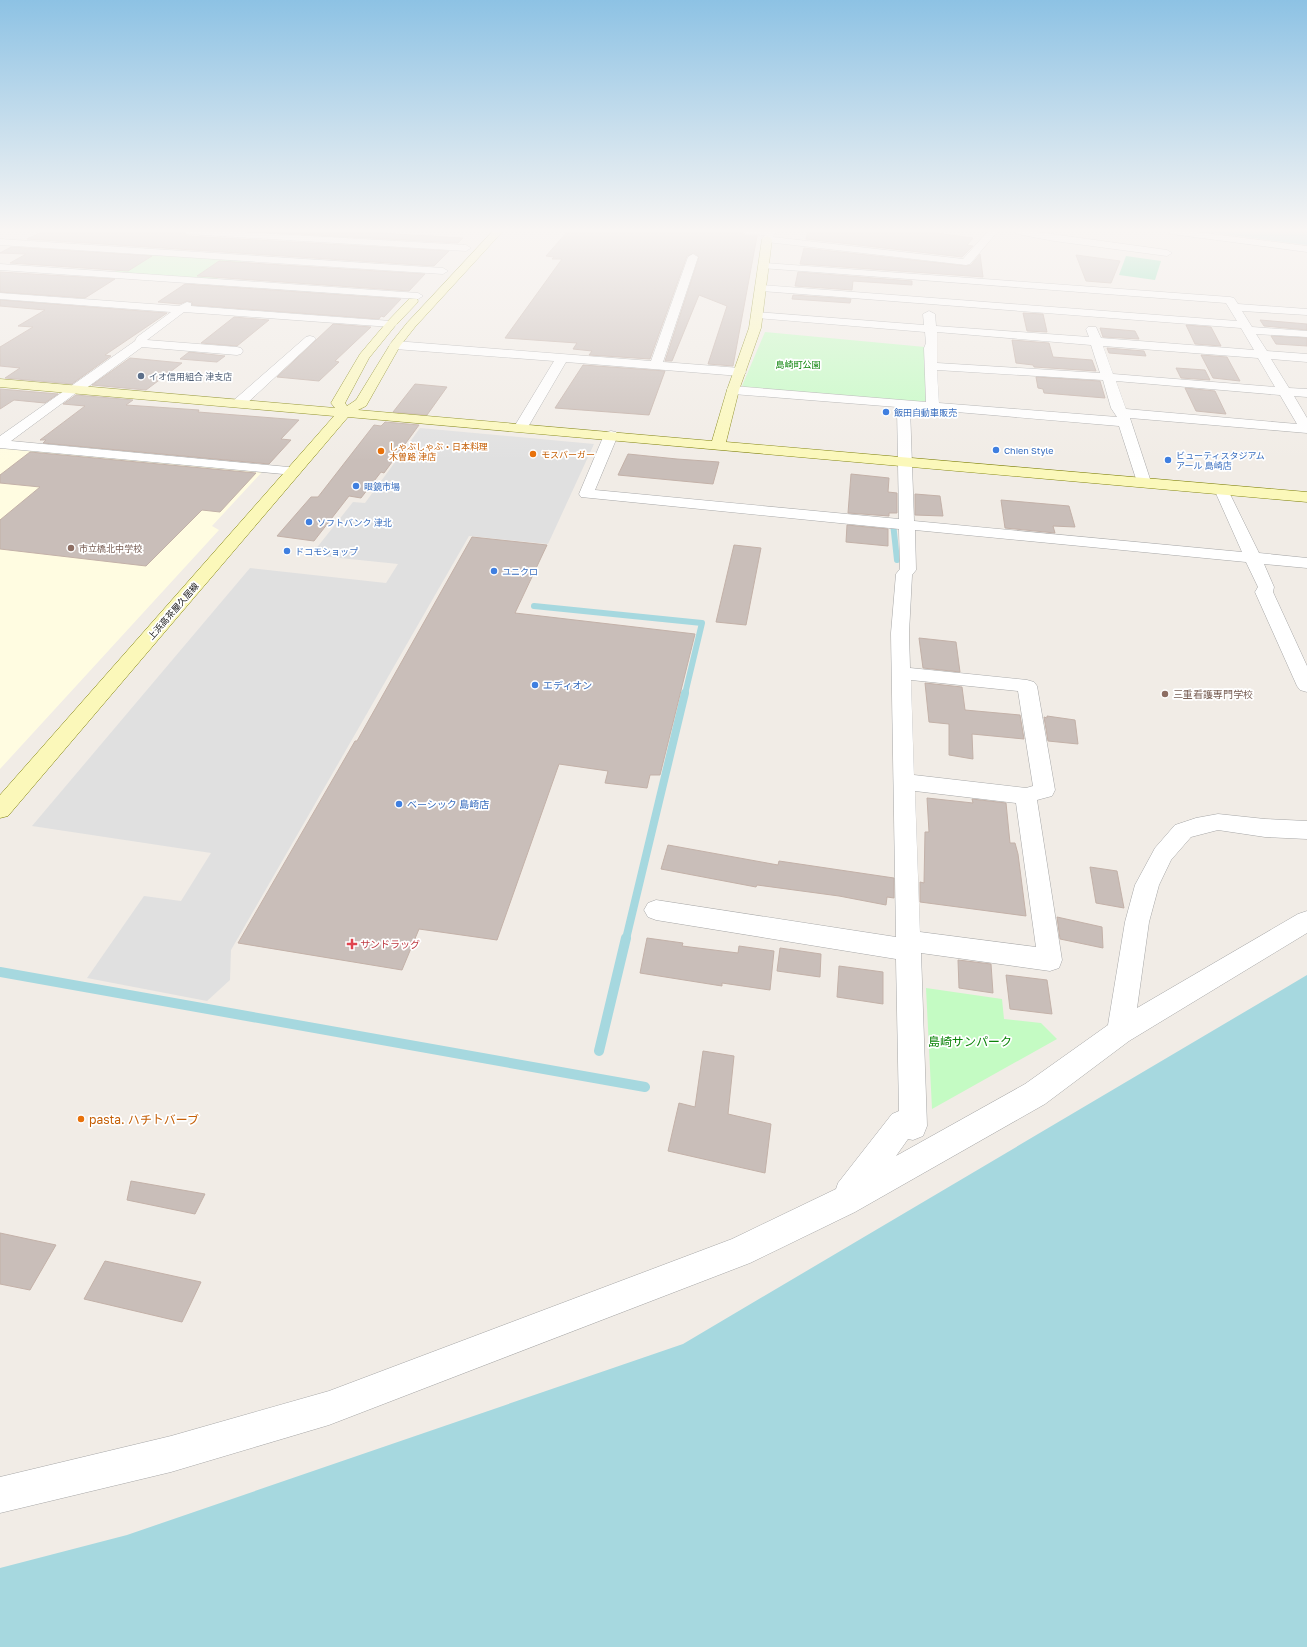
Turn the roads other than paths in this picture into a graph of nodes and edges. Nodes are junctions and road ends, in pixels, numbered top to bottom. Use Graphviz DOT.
graph roads {
  1 [pos="167,308"];
  2 [pos="291,308"];
  3 [pos="407,308"];
  4 [pos="427,308"];
  5 [pos="675,308"];
  6 [pos="758,308"];
  7 [pos="928,308"];
  8 [pos="1052,308"];
  9 [pos="1084,308"];
  10 [pos="1235,308"];
  11 [pos="1247,308"];
  12 [pos="182,309"];
  13 [pos="1307,312"];
  14 [pos="1086,313"];
  15 [pos="757,315"];
  16 [pos="281,317"];
  17 [pos="391,324"];
  18 [pos="1246,327"];
  19 [pos="931,328"];
  20 [pos="1307,334"];
  21 [pos="310,339"];
  22 [pos="1096,341"];
  23 [pos="140,343"];
  24 [pos="395,345"];
  25 [pos="237,351"];
  26 [pos="1262,354"];
  27 [pos="563,357"];
  28 [pos="1307,358"];
  29 [pos="656,364"];
  30 [pos="931,366"];
  31 [pos="740,372"];
  32 [pos="1108,377"];
  33 [pos="0,383"];
  34 [pos="75,389"];
  35 [pos="734,390"];
  36 [pos="1283,391"];
  37 [pos="1307,393"];
  38 [pos="239,403"];
  39 [pos="903,404"];
  40 [pos="933,406"];
  41 [pos="345,412"];
  42 [pos="1123,417"];
  43 [pos="522,428"];
  44 [pos="1307,430"];
  45 [pos="611,435"];
  46 [pos="0,443"];
  47 [pos="718,445"];
  48 [pos="904,461"];
  49 [pos="294,471"];
  50 [pos="1144,482"];
  51 [pos="1221,489"];
  52 [pos="1307,497"];
  53 [pos="906,524"];
  54 [pos="1253,558"];
  55 [pos="1307,563"];
  56 [pos="901,673"];
  57 [pos="1307,686"];
  58 [pos="903,782"];
  59 [pos="1026,796"];
  60 [pos="0,810"];
  61 [pos="1307,830"];
  62 [pos="656,910"];
  63 [pos="1307,921"];
  64 [pos="908,945"];
  65 [pos="1120,1032"];
  66 [pos="844,1201"];
  67 [pos="0,1495"];
  1 -- 12 [label="street"];
  2 -- 16 [label="street"];
  3 -- 17 [label="street"];
  4 -- 24 [label="street, 上浜高茶屋久居線"];
  5 -- 29 [label="street"];
  6 -- 15 [label="street"];
  7 -- 19 [label="street"];
  8 -- 14 [label="street"];
  9 -- 14 [label="street"];
  10 -- 18 [label="street"];
  11 -- 13 [label="street"];
  12 -- 16 [label="street"];
  12 -- 23 [label="street"];
  14 -- 18 [label="street"];
  14 -- 22 [label="street"];
  15 -- 19 [label="street"];
  15 -- 31 [label="street"];
  16 -- 17 [label="street"];
  17 -- 41 [label="street"];
  18 -- 20 [label="street"];
  18 -- 26 [label="street"];
  19 -- 22 [label="street"];
  19 -- 30 [label="street"];
  21 -- 38 [label="street"];
  22 -- 26 [label="street"];
  22 -- 32 [label="street"];
  23 -- 25 [label="street"];
  23 -- 34 [label="street"];
  24 -- 27 [label="street"];
  24 -- 41 [label="street, 上浜高茶屋久居線"];
  26 -- 28 [label="street"];
  26 -- 36 [label="street"];
  27 -- 29 [label="street"];
  27 -- 43 [label="street"];
  29 -- 31 [label="street"];
  30 -- 32 [label="street"];
  30 -- 40 [label="street"];
  31 -- 35 [label="street"];
  32 -- 36 [label="street"];
  32 -- 42 [label="street"];
  33 -- 34 [label="street"];
  34 -- 38 [label="street"];
  34 -- 46 [label="street"];
  35 -- 39 [label="street"];
  35 -- 47 [label="street"];
  36 -- 37 [label="street"];
  36 -- 44 [label="street"];
  38 -- 41 [label="street"];
  39 -- 40 [label="street"];
  39 -- 48 [label="street"];
  40 -- 42 [label="street"];
  41 -- 43 [label="street"];
  41 -- 49 [label="street, 上浜高茶屋久居線"];
  42 -- 44 [label="street"];
  42 -- 50 [label="street"];
  43 -- 45 [label="street"];
  45 -- 47 [label="street"];
  45 -- 53 [label="street"];
  46 -- 49 [label="street"];
  47 -- 48 [label="street"];
  48 -- 50 [label="street"];
  48 -- 53 [label="street"];
  49 -- 60 [label="street, 上浜高茶屋久居線"];
  50 -- 51 [label="street"];
  51 -- 52 [label="street"];
  51 -- 54 [label="street"];
  53 -- 54 [label="street"];
  53 -- 56 [label="street"];
  54 -- 55 [label="street"];
  54 -- 57 [label="street"];
  56 -- 58 [label="street"];
  56 -- 59 [label="street"];
  58 -- 59 [label="street"];
  58 -- 64 [label="street"];
  59 -- 64 [label="street"];
  61 -- 65 [label="street"];
  62 -- 64 [label="street"];
  63 -- 65 [label="street"];
  64 -- 66 [label="street"];
  65 -- 66 [label="street"];
  66 -- 67 [label="street"];
}
